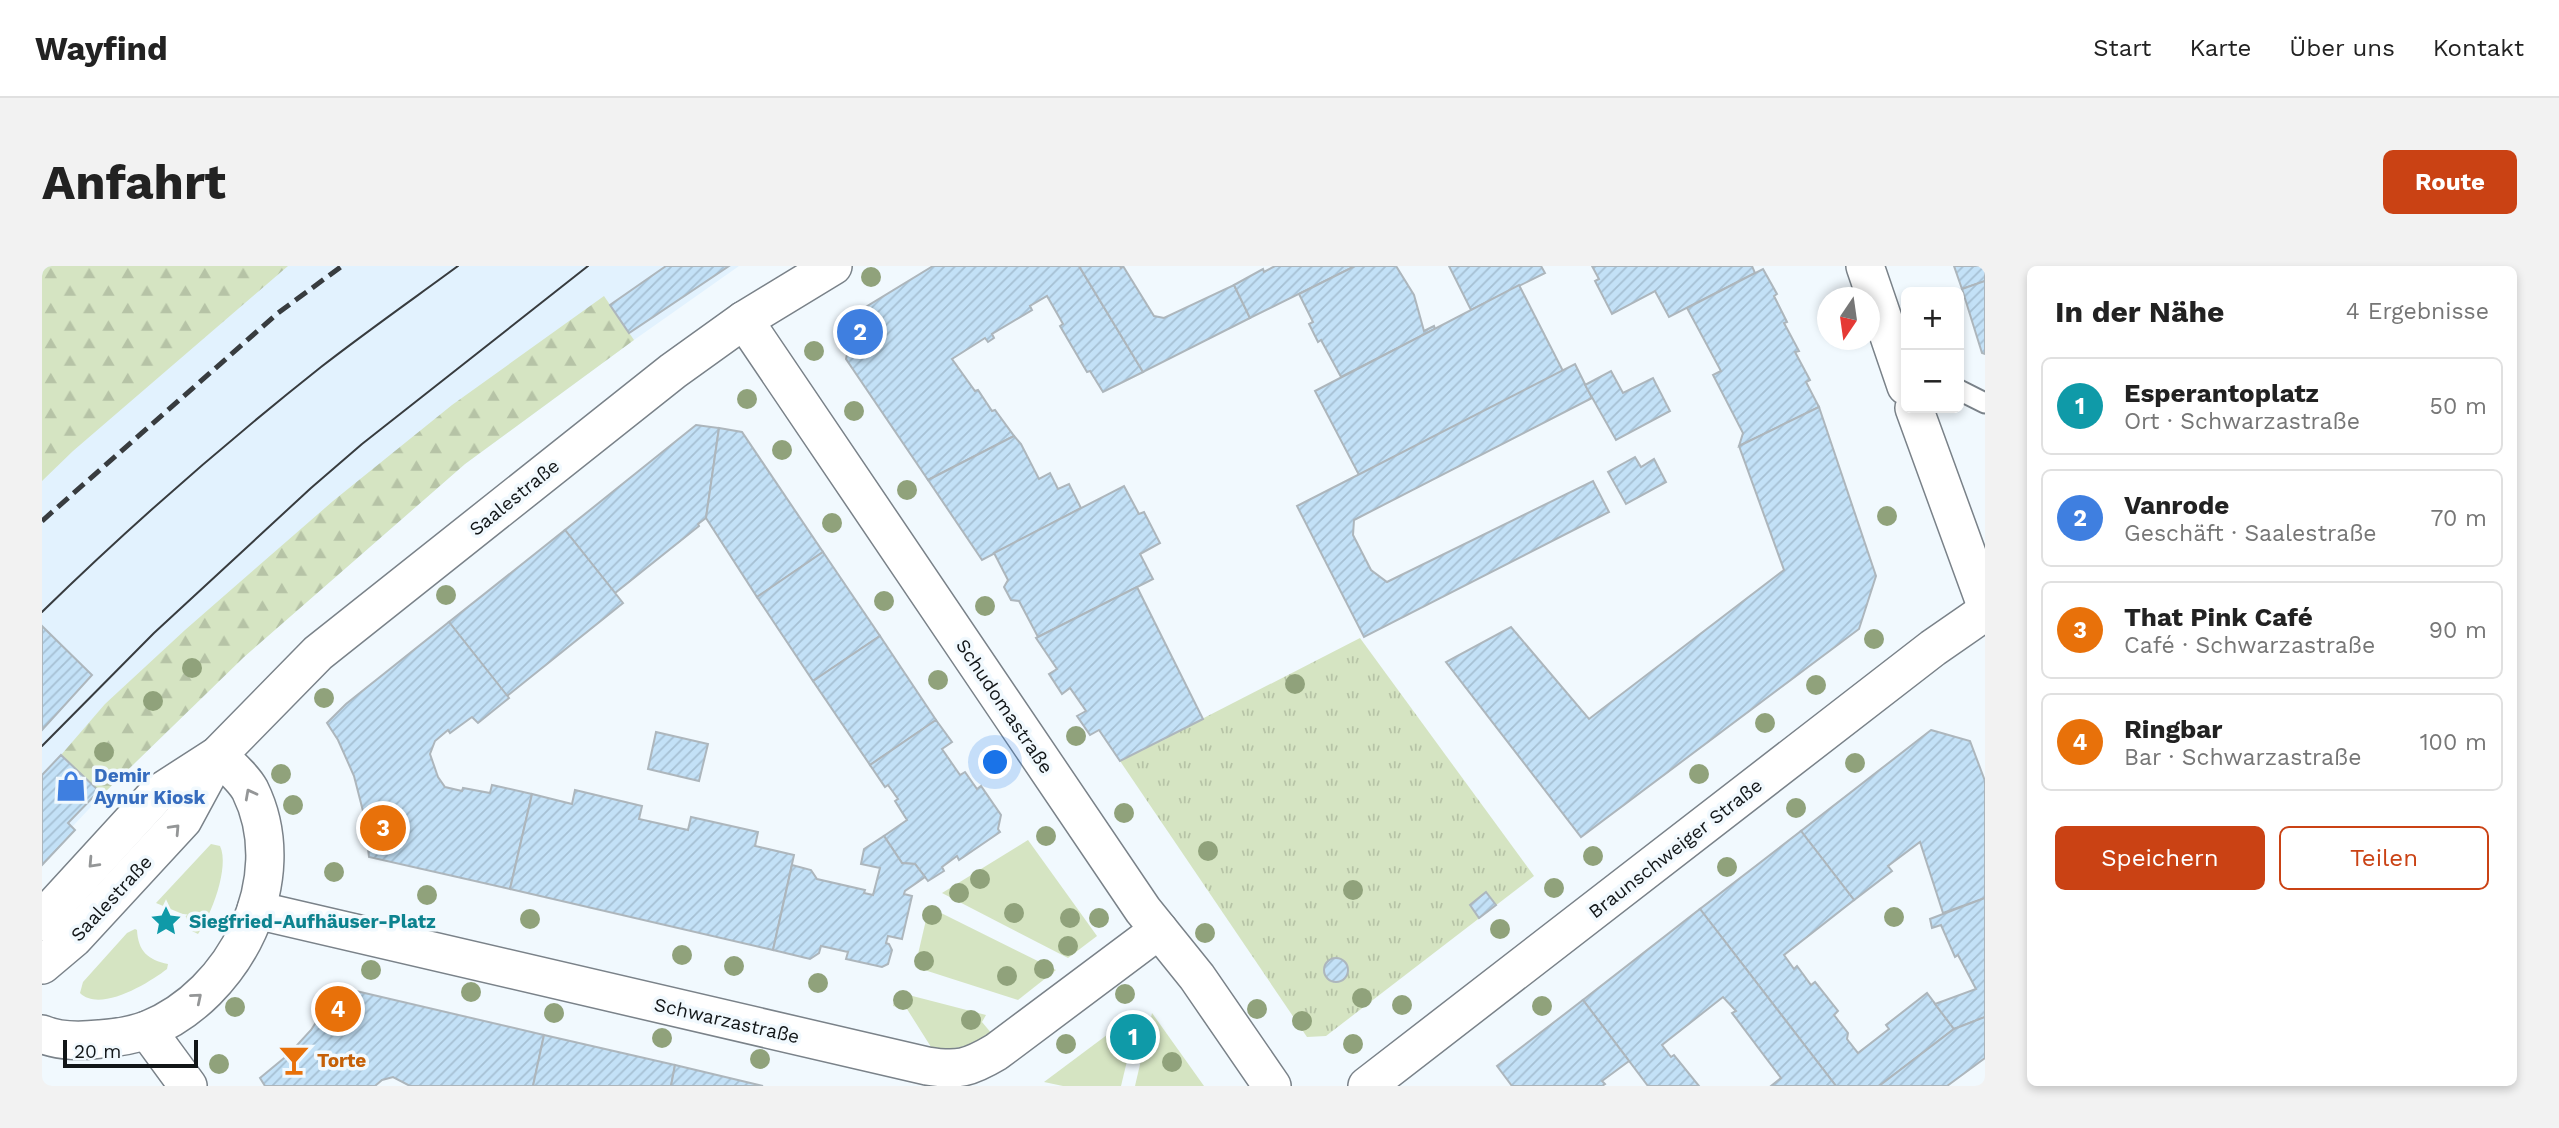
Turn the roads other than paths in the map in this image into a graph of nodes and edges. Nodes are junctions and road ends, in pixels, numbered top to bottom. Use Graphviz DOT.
graph roads {
  1 [pos="833,266"];
  2 [pos="1865,266"];
  3 [pos="744,320"];
  4 [pos="1901,369"];
  5 [pos="1964,392"];
  6 [pos="1985,403"];
  7 [pos="1917,413"];
  8 [pos="1985,603"];
  9 [pos="1985,612"];
  10 [pos="218,755"];
  11 [pos="256,910"];
  12 [pos="42,922"];
  13 [pos="1159,930"];
  14 [pos="42,965"];
  15 [pos="147,1030"];
  16 [pos="42,1034"];
  17 [pos="188,1086"];
  18 [pos="1272,1086"];
  19 [pos="1367,1086"];
  1 -- 3 [label="street, Saalestraße"];
  2 -- 4 [label="street"];
  3 -- 10 [label="street, Saalestraße"];
  3 -- 13 [label="street, Schudomastraße"];
  5 -- 6 [label="lane"];
  7 -- 8 [label="street"];
  9 -- 19 [label="street, Braunschweiger Straße"];
  11 -- 10 [label="street, one-way"];
  10 -- 12 [label="street, Saalestraße, one-way"];
  14 -- 10 [label="street, Saalestraße, one-way"];
  11 -- 13 [label="street, Schwarzastraße"];
  15 -- 11 [label="street, one-way"];
  13 -- 18 [label="street, Schudomastraße"];
  15 -- 16 [label="street"];
  15 -- 17 [label="street"];
}
